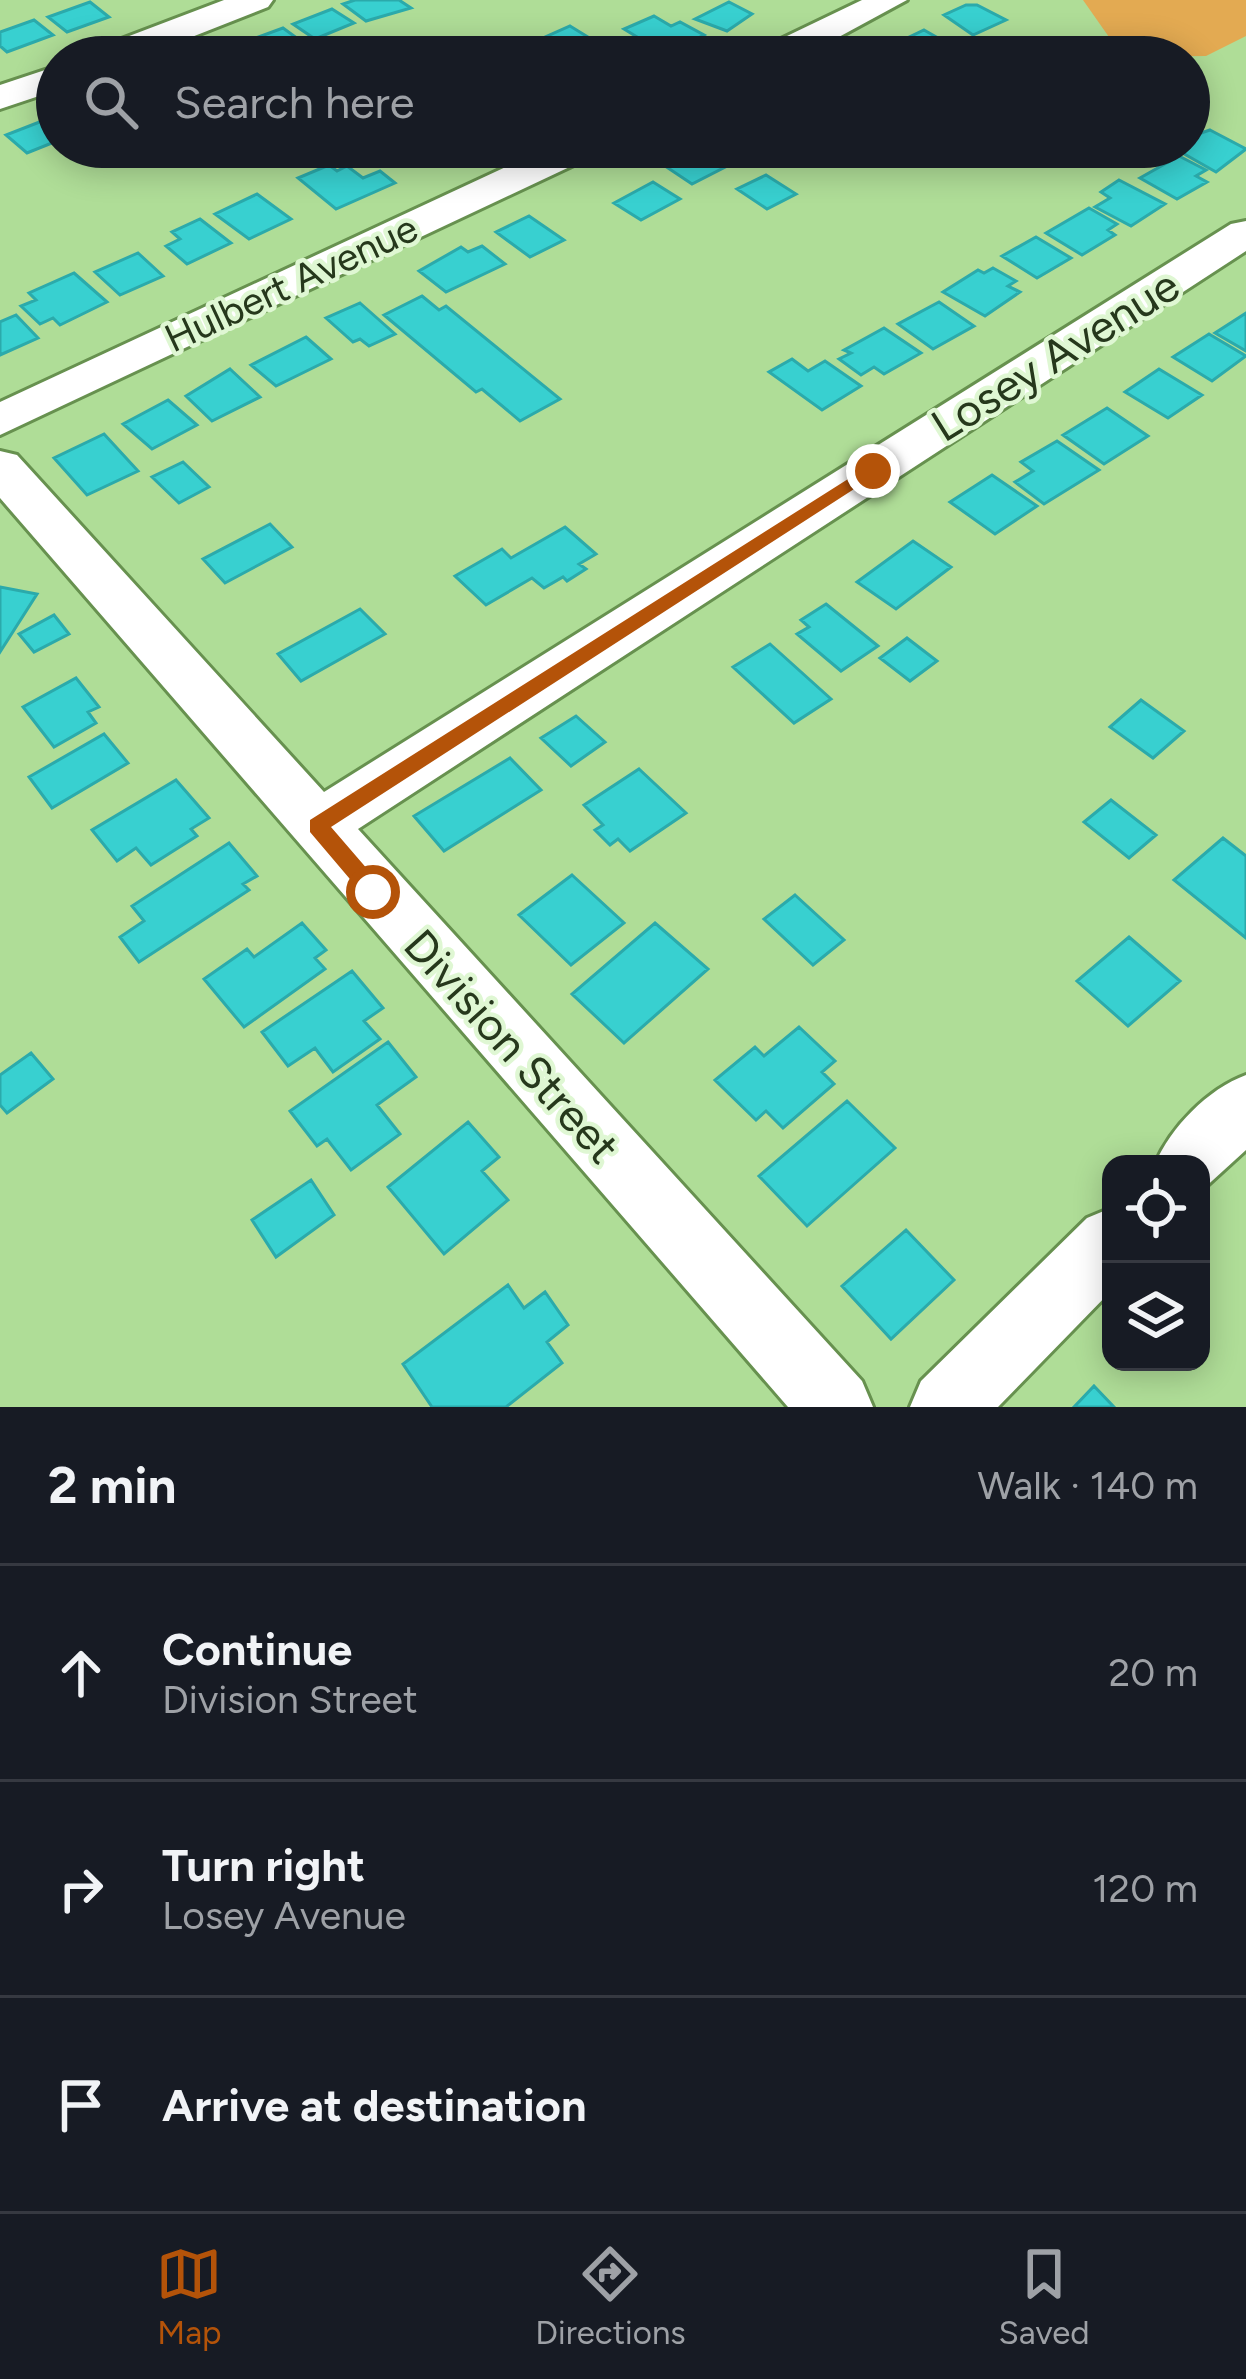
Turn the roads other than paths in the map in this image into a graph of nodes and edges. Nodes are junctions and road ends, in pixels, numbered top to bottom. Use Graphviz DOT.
graph roads {
  1 [pos="256,0"];
  2 [pos="890,0"];
  3 [pos="163,36"];
  4 [pos="816,36"];
  5 [pos="36,84"];
  6 [pos="0,98"];
  7 [pos="536,168"];
  8 [pos="1246,233"];
  9 [pos="0,420"];
  10 [pos="0,467"];
  11 [pos="317,826"];
  12 [pos="1246,1106"];
  13 [pos="1197,1155"];
  14 [pos="1102,1251"];
  15 [pos="836,1407"];
  16 [pos="947,1407"];
  1 -- 3 [label="street"];
  2 -- 4 [label="street"];
  5 -- 6 [label="street"];
  7 -- 9 [label="street, Hulbert Avenue"];
  8 -- 11 [label="street, Losey Avenue"];
  10 -- 11 [label="street, Division Street"];
  11 -- 15 [label="street, Division Street"];
  12 -- 13 [label="street"];
  14 -- 16 [label="street"];
}
